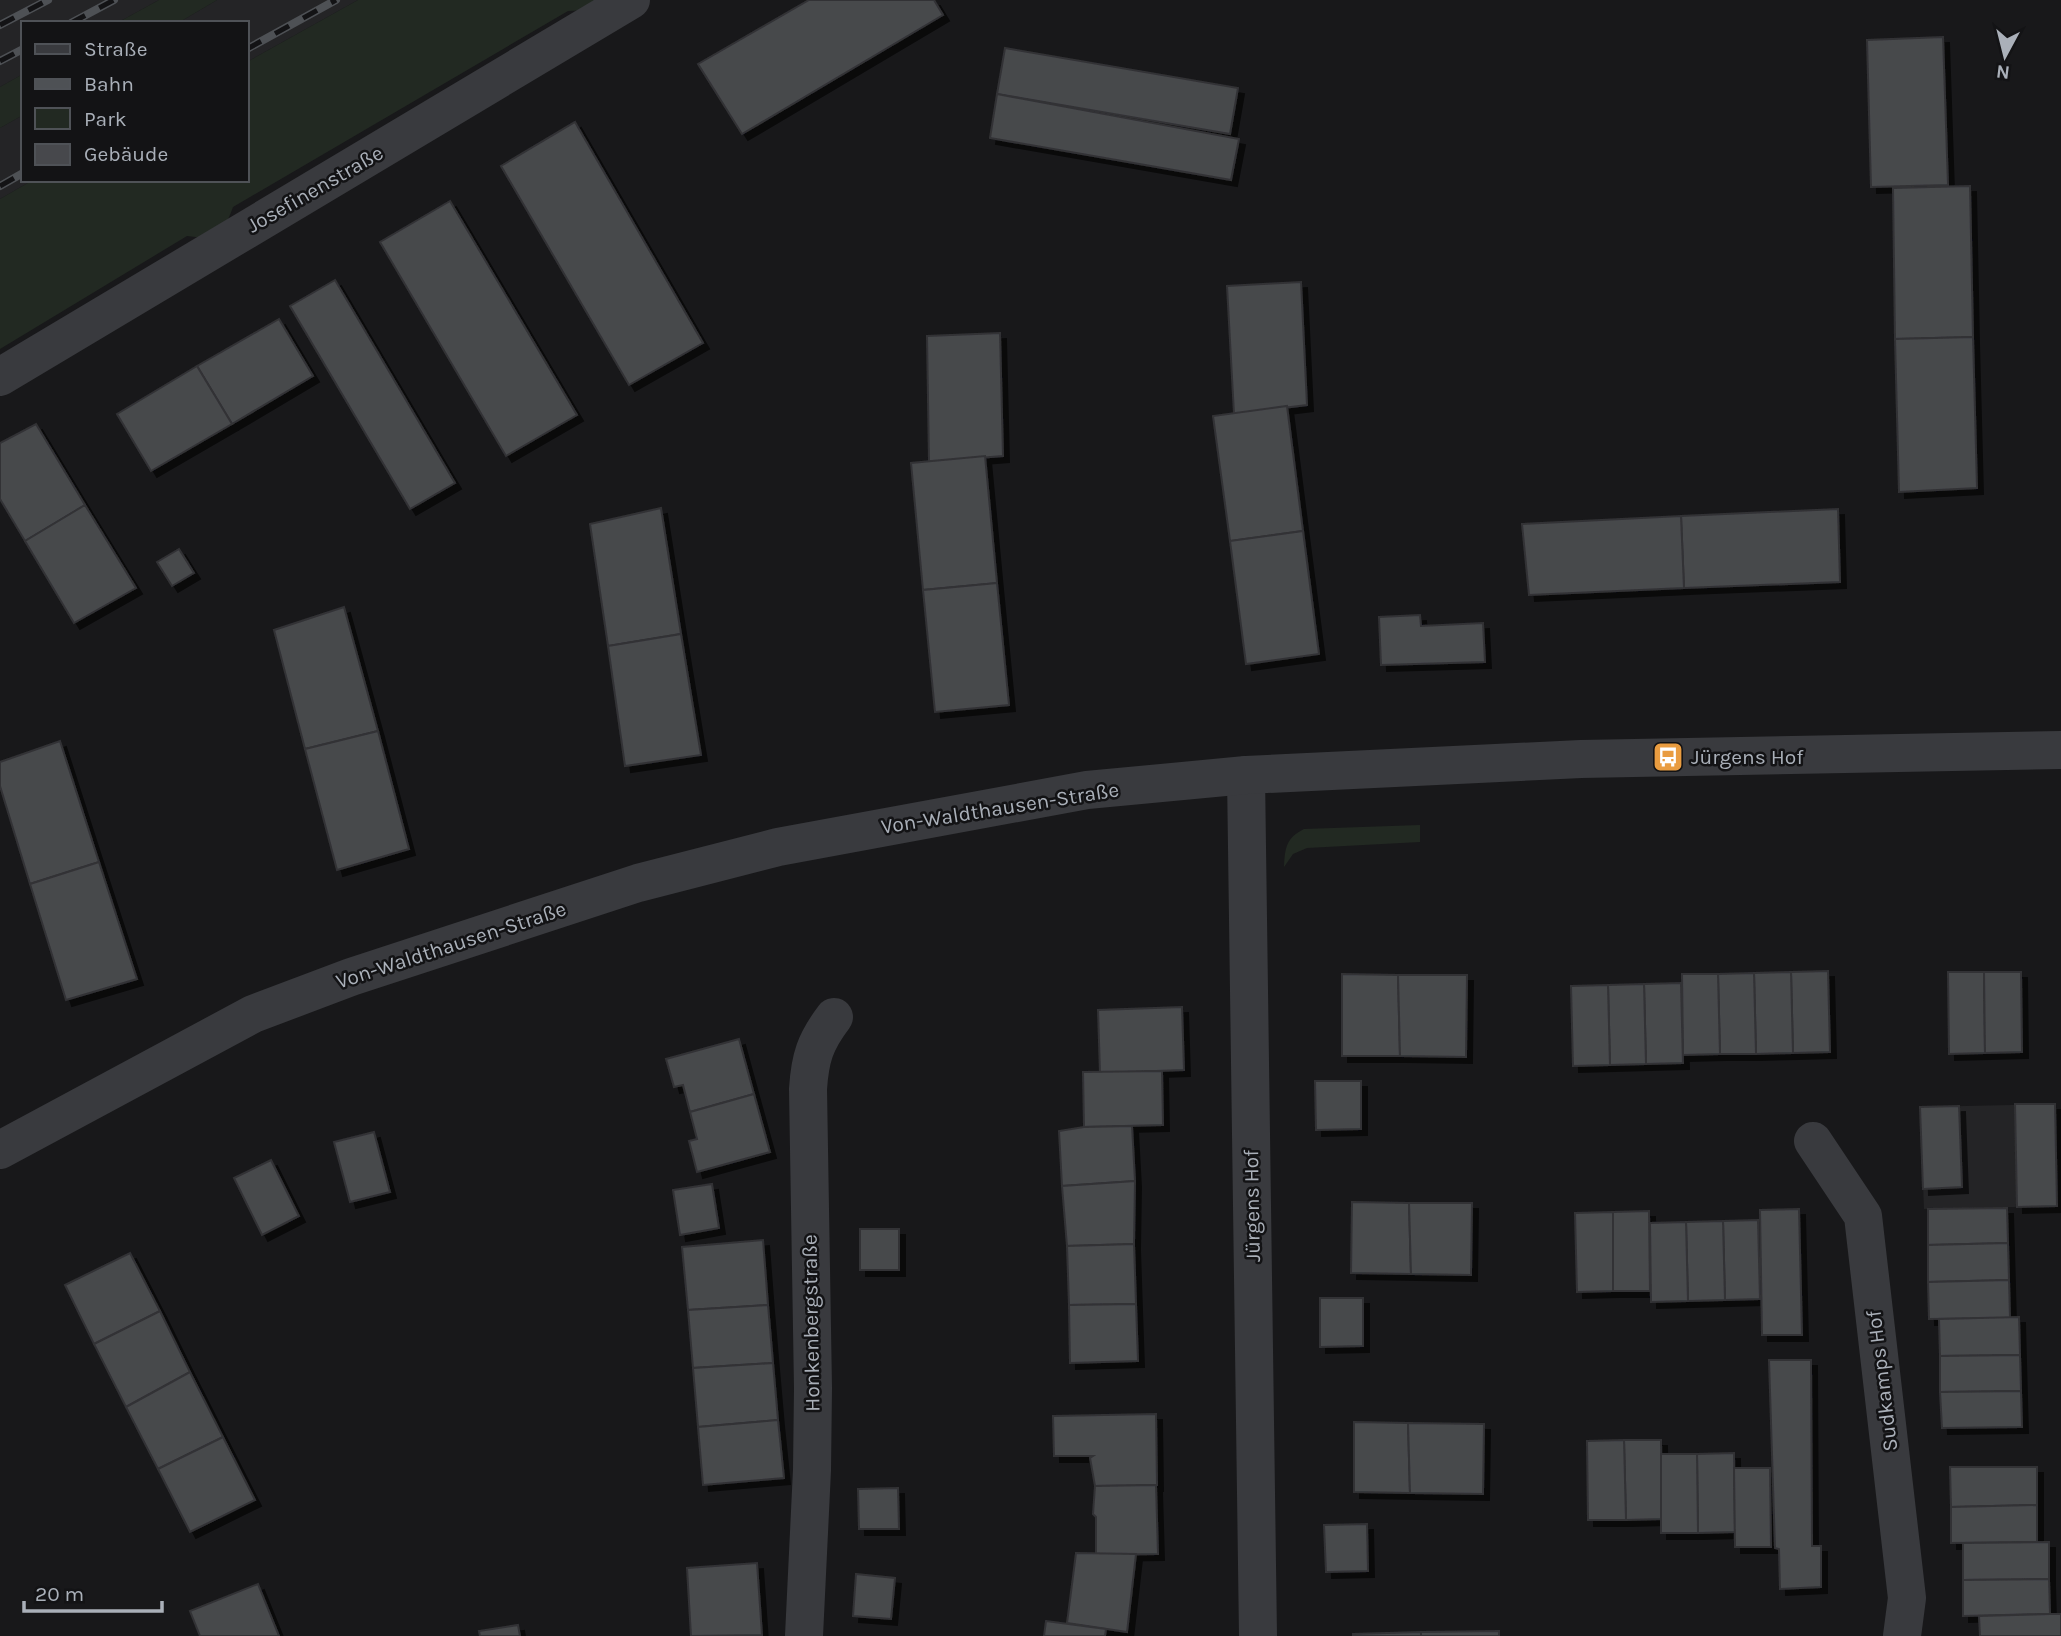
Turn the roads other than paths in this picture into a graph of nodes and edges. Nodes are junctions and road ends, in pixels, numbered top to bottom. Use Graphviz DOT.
graph roads {
  1 [pos="631,0"];
  2 [pos="0,377"];
  3 [pos="2061,750"];
  4 [pos="1246,775"];
  5 [pos="834,1017"];
  6 [pos="1812,1141"];
  7 [pos="0,1150"];
  8 [pos="804,1636"];
  9 [pos="1258,1636"];
  10 [pos="1902,1636"];
  1 -- 2 [label="street, Josefinenstraße"];
  3 -- 4 [label="street, Von-Waldthausen-Straße"];
  4 -- 7 [label="street, Von-Waldthausen-Straße"];
  4 -- 9 [label="street, Jürgens Hof"];
  5 -- 8 [label="street, Honkenbergstraße"];
  6 -- 10 [label="street, Sudkamps Hof"];
}
